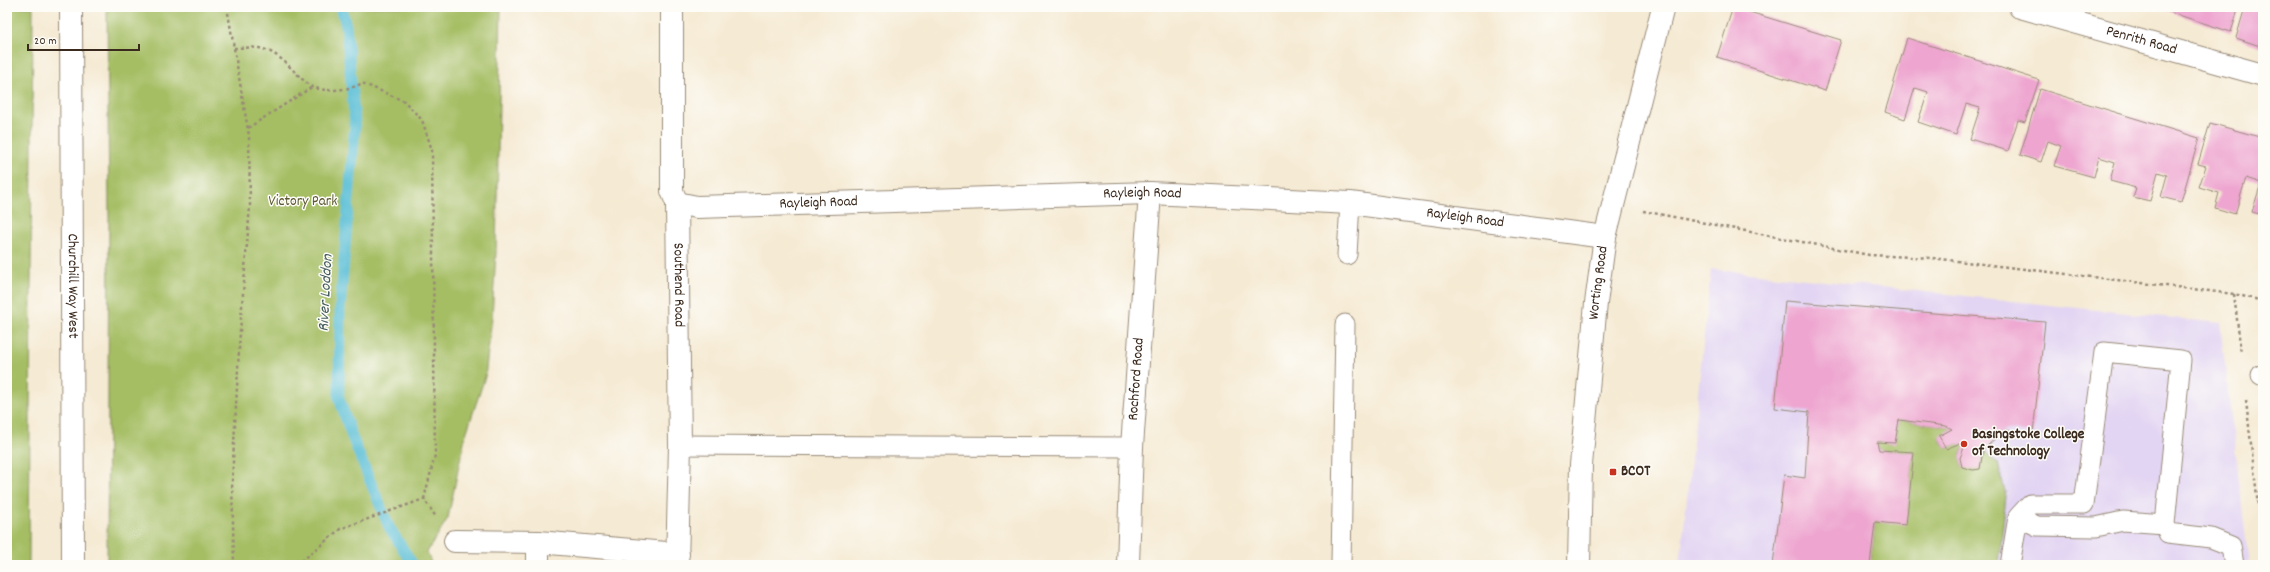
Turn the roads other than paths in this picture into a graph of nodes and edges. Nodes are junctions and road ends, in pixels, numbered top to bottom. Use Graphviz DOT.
graph roads {
  1 [pos="71,7"];
  2 [pos="672,7"];
  3 [pos="1663,7"];
  4 [pos="2020,7"];
  5 [pos="2263,75"];
  6 [pos="1150,193"];
  7 [pos="677,203"];
  8 [pos="1350,203"];
  9 [pos="1605,237"];
  10 [pos="1347,255"];
  11 [pos="1345,324"];
  12 [pos="680,445"];
  13 [pos="1132,447"];
  14 [pos="2018,517"];
  15 [pos="2165,524"];
  16 [pos="455,542"];
  17 [pos="538,542"];
  18 [pos="678,560"];
  19 [pos="73,565"];
  20 [pos="538,565"];
  21 [pos="1128,565"];
  22 [pos="1341,565"];
  23 [pos="1579,565"];
  24 [pos="2010,565"];
  25 [pos="2234,565"];
  1 -- 19 [label="street, Churchill Way West"];
  2 -- 7 [label="street, Southend Road"];
  3 -- 9 [label="street, Worting Road"];
  4 -- 5 [label="street, Penrith Road"];
  6 -- 7 [label="street, Rayleigh Road"];
  6 -- 8 [label="street, Rayleigh Road"];
  6 -- 13 [label="street, Rochford Road"];
  7 -- 12 [label="street, Southend Road"];
  8 -- 9 [label="street, Rayleigh Road"];
  8 -- 10 [label="lane"];
  9 -- 23 [label="street, Worting Road"];
  11 -- 22 [label="lane"];
  12 -- 13 [label="lane"];
  12 -- 18 [label="street, Southend Road"];
  13 -- 21 [label="street, Rochford Road"];
  14 -- 15 [label="lane"];
  14 -- 15 [label="lane"];
  14 -- 24 [label="lane"];
  15 -- 25 [label="lane"];
  16 -- 17 [label="street"];
  17 -- 18 [label="street"];
  17 -- 20 [label="street"];
}
